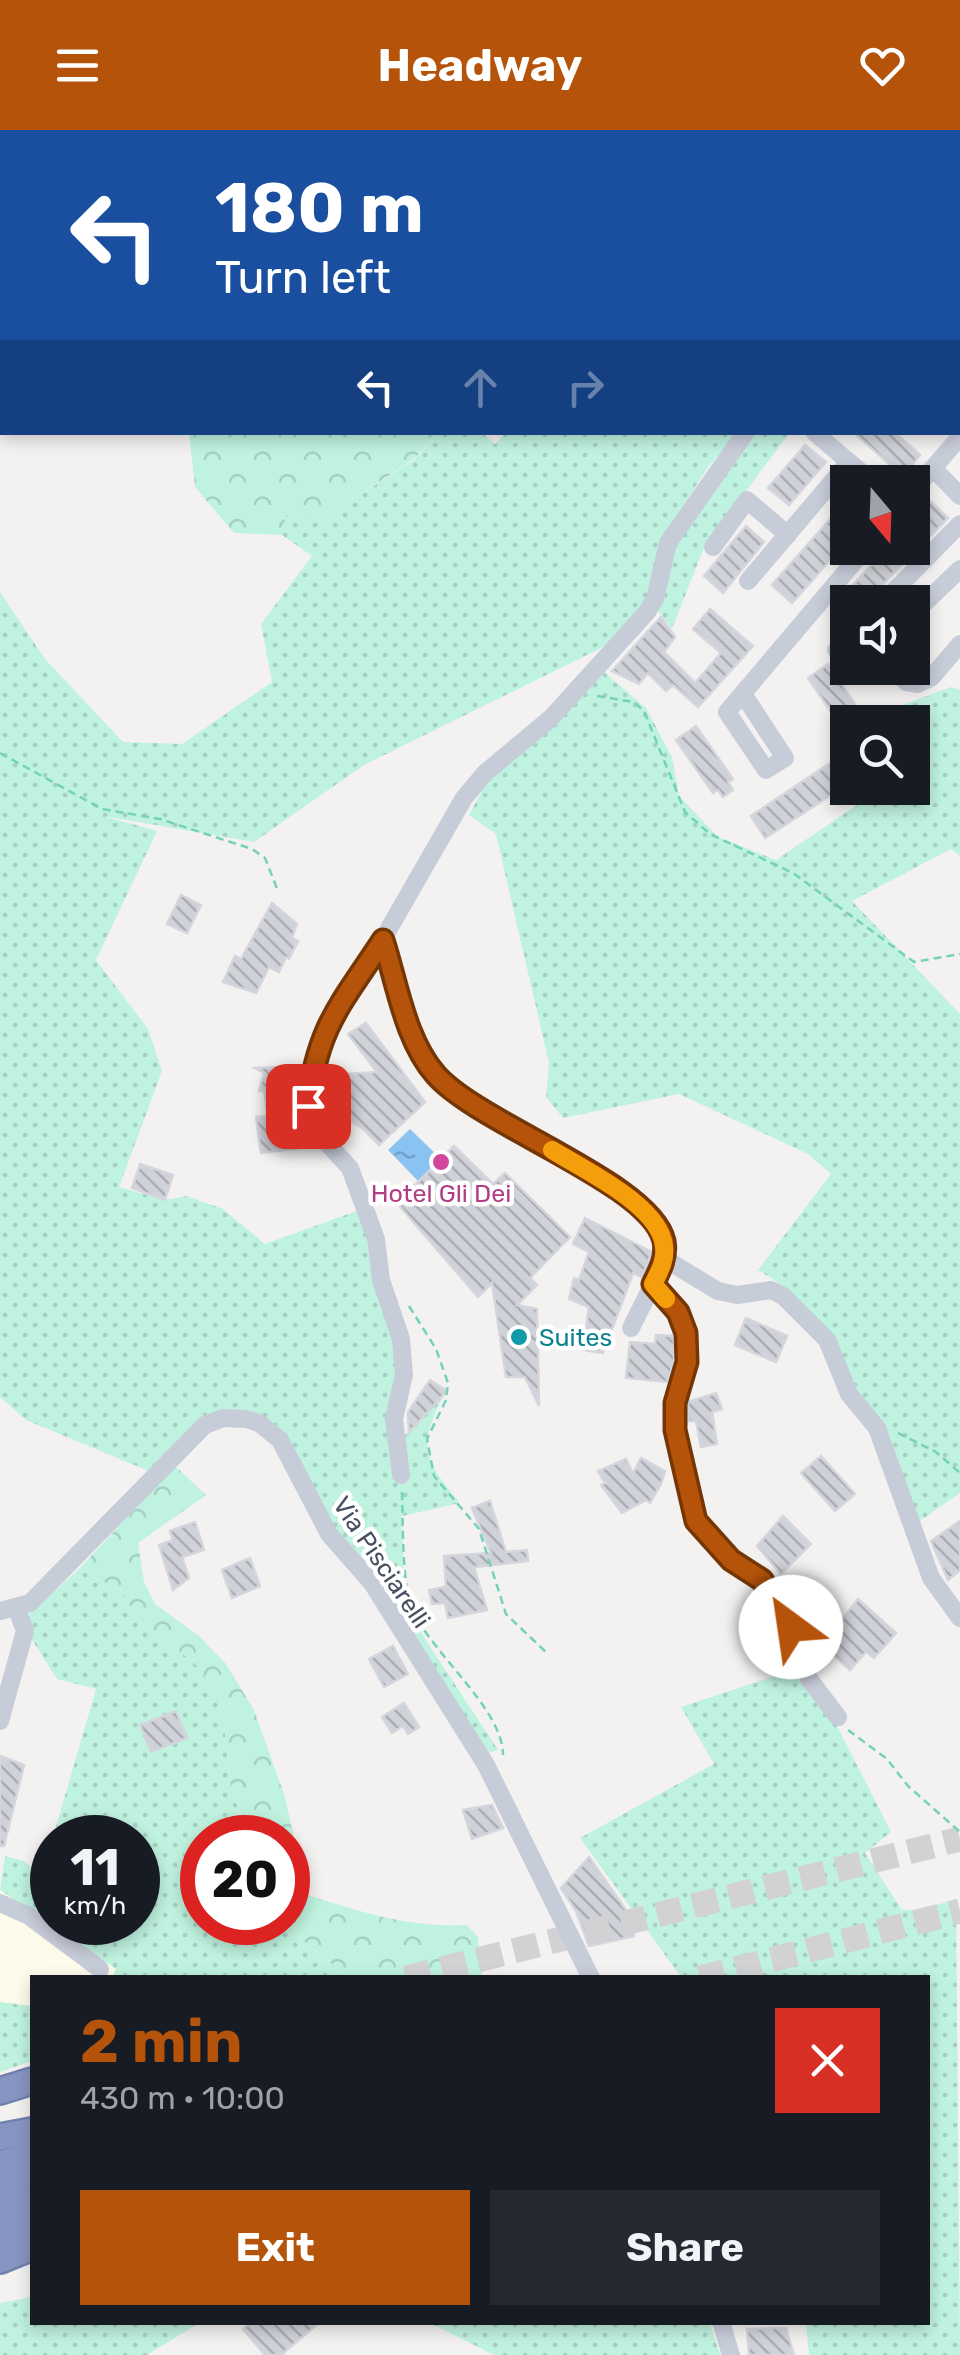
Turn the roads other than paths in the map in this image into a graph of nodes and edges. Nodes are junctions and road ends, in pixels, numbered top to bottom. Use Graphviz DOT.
graph roads {
  1 [pos="744,435"];
  2 [pos="818,435"];
  3 [pos="960,438"];
  4 [pos="849,462"];
  5 [pos="853,465"];
  6 [pos="933,468"];
  7 [pos="930,471"];
  8 [pos="960,496"];
  9 [pos="960,524"];
  10 [pos="788,535"];
  11 [pos="714,548"];
  12 [pos="852,565"];
  13 [pos="960,569"];
  14 [pos="748,581"];
  15 [pos="900,585"];
  16 [pos="930,598"];
  17 [pos="960,644"];
  18 [pos="930,678"];
  19 [pos="742,694"];
  20 [pos="383,940"];
  21 [pos="664,1259"];
  22 [pos="653,1284"];
  23 [pos="631,1328"];
  24 [pos="402,1475"];
  25 [pos="9,1610"];
  26 [pos="960,1618"];
  27 [pos="838,1717"];
  28 [pos="0,1721"];
  29 [pos="0,1903"];
  30 [pos="100,1969"];
  31 [pos="590,1975"];
  32 [pos="30,2081"];
  33 [pos="0,2091"];
  34 [pos="30,2123"];
  35 [pos="0,2127"];
  36 [pos="30,2131"];
  37 [pos="0,2137"];
  38 [pos="30,2142"];
  39 [pos="0,2150"];
  40 [pos="30,2156"];
  41 [pos="0,2164"];
  42 [pos="30,2168"];
  43 [pos="0,2176"];
  44 [pos="30,2178"];
  45 [pos="0,2186"];
  46 [pos="30,2192"];
  47 [pos="0,2200"];
  48 [pos="30,2204"];
  49 [pos="0,2212"];
  50 [pos="30,2216"];
  51 [pos="0,2225"];
  52 [pos="30,2227"];
  53 [pos="0,2236"];
  54 [pos="30,2239"];
  55 [pos="30,2247"];
  56 [pos="0,2248"];
  57 [pos="0,2260"];
  58 [pos="721,2325"];
  59 [pos="731,2355"];
  1 -- 20 [label="street"];
  2 -- 4 [label="street"];
  3 -- 6 [label="street"];
  4 -- 5 [label="street"];
  4 -- 10 [label="street"];
  6 -- 7 [label="street"];
  6 -- 8 [label="street"];
  9 -- 15 [label="street"];
  10 -- 11 [label="street"];
  10 -- 14 [label="street"];
  12 -- 19 [label="street"];
  13 -- 16 [label="street"];
  17 -- 18 [label="street"];
  20 -- 21 [label="street"];
  20 -- 24 [label="street"];
  21 -- 22 [label="street"];
  21 -- 26 [label="street"];
  22 -- 23 [label="street"];
  22 -- 27 [label="street"];
  25 -- 28 [label="street"];
  25 -- 31 [label="street, Via Pisciarelli"];
  29 -- 30 [label="street"];
  32 -- 33 [label="highway"];
  34 -- 35 [label="highway"];
  36 -- 37 [label="highway"];
  38 -- 39 [label="highway"];
  40 -- 41 [label="highway"];
  42 -- 43 [label="highway"];
  44 -- 45 [label="highway"];
  46 -- 47 [label="highway"];
  48 -- 49 [label="highway"];
  50 -- 51 [label="highway"];
  52 -- 53 [label="highway"];
  54 -- 56 [label="highway"];
  55 -- 57 [label="highway"];
  58 -- 59 [label="street"];
}
